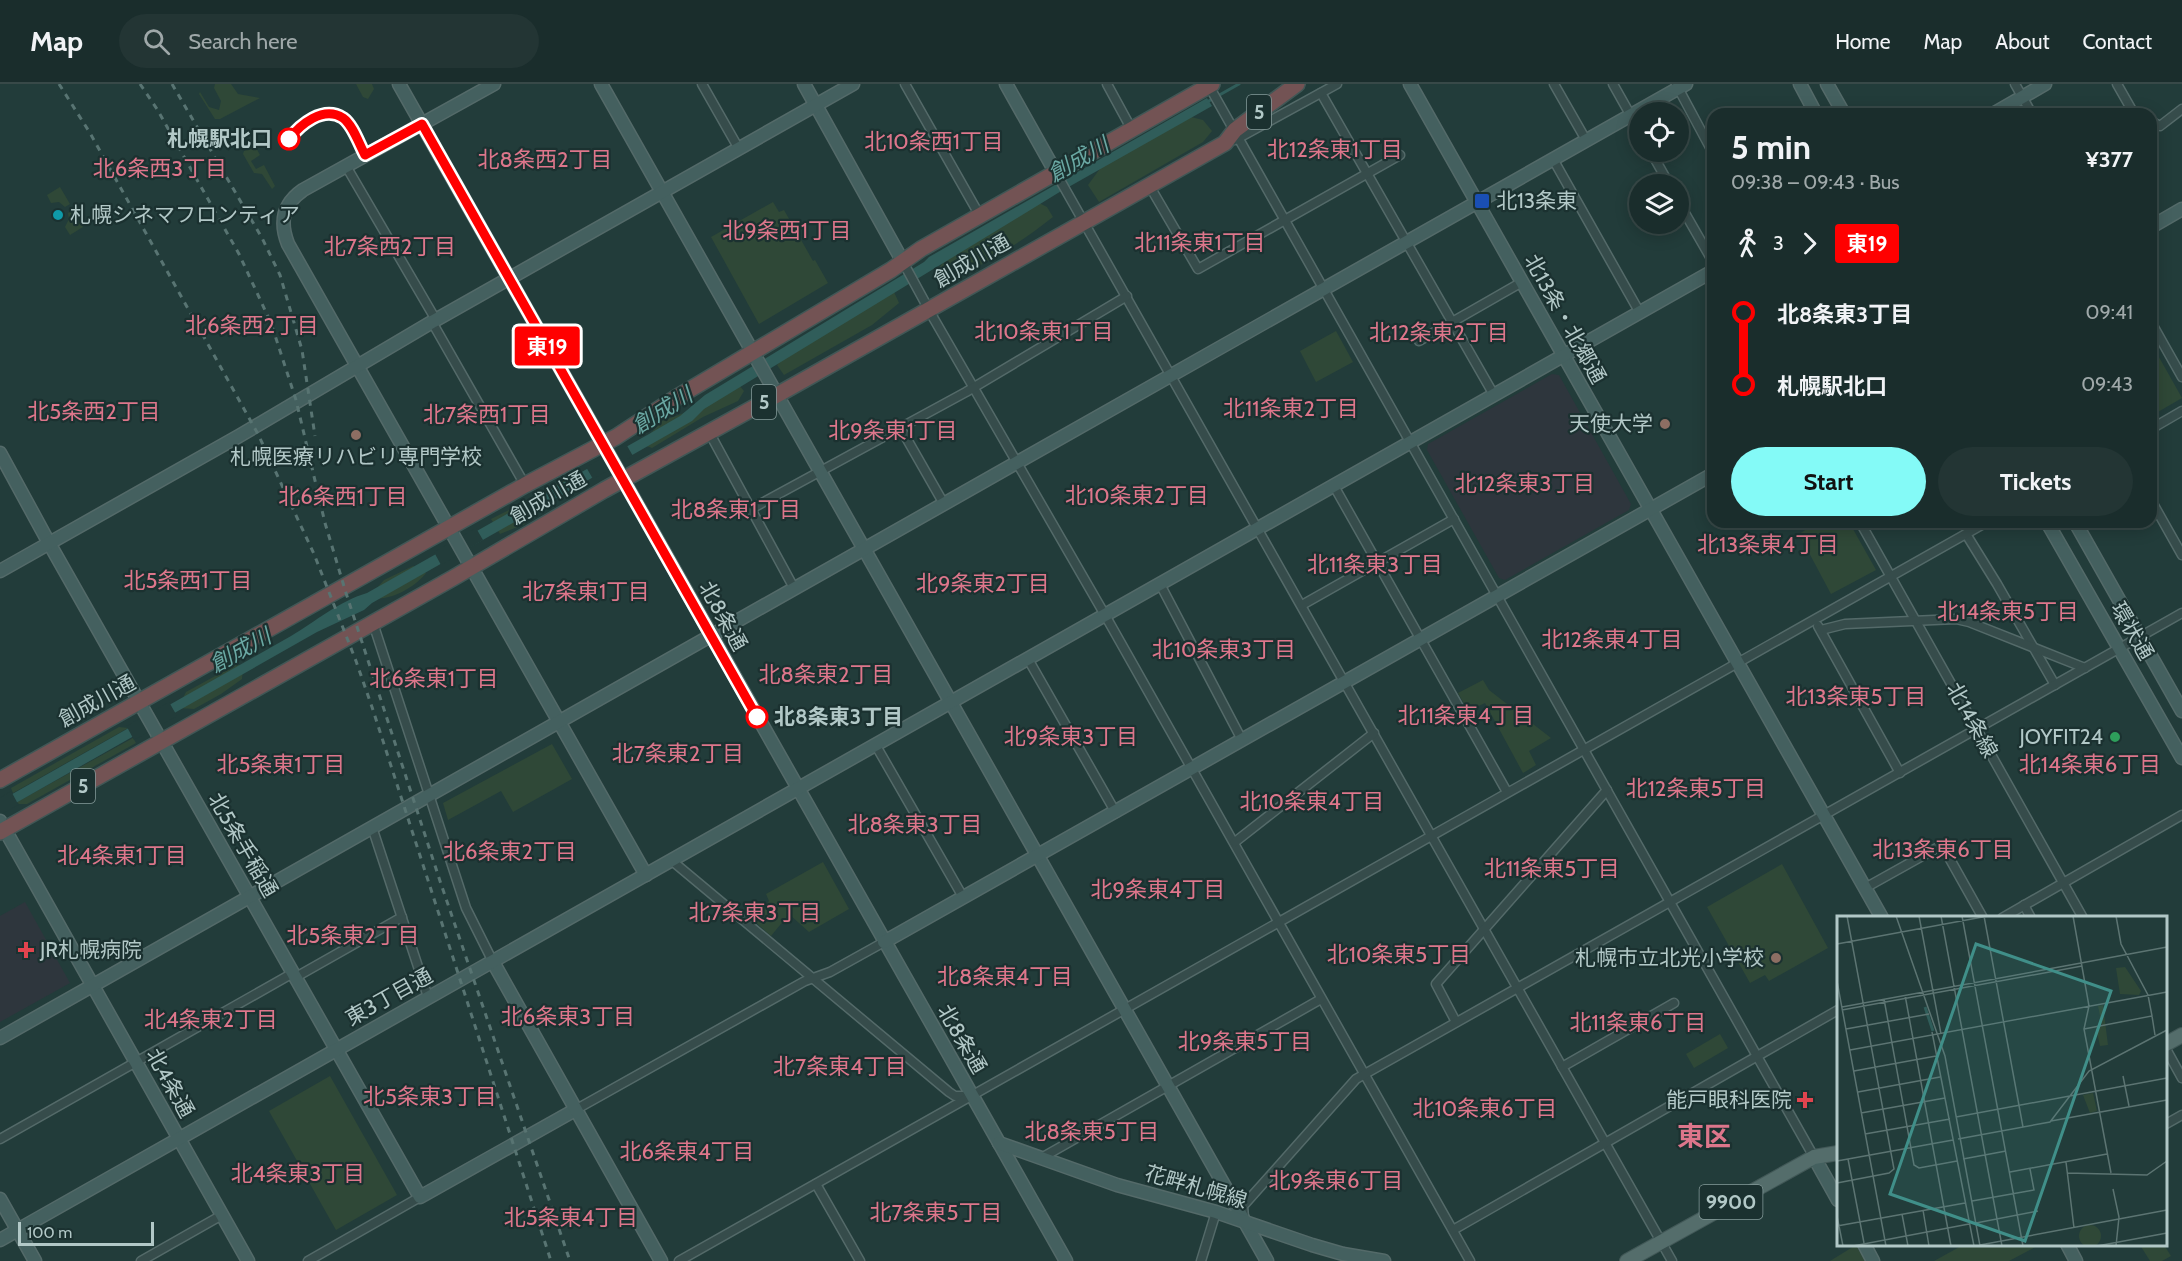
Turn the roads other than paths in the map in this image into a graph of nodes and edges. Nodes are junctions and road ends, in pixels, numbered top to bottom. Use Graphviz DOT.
graph roads {
  1 [pos="399,84"];
  2 [pos="494,84"];
  3 [pos="601,84"];
  4 [pos="702,84"];
  5 [pos="804,84"];
  6 [pos="854,84"];
  7 [pos="905,84"];
  8 [pos="1006,84"];
  9 [pos="1107,84"];
  10 [pos="1297,84"];
  11 [pos="1337,84"];
  12 [pos="1410,84"];
  13 [pos="1554,84"];
  14 [pos="1612,84"];
  15 [pos="1800,84"];
  16 [pos="1827,84"];
  17 [pos="2015,84"];
  18 [pos="2045,84"];
  19 [pos="2117,84"];
  20 [pos="1680,86"];
  21 [pos="1210,87"];
  22 [pos="1321,93"];
  23 [pos="2022,97"];
  24 [pos="1653,102"];
  25 [pos="816,105"];
  26 [pos="1813,108"];
  27 [pos="1841,108"];
  28 [pos="2003,108"];
  29 [pos="2028,108"];
  30 [pos="2131,108"];
  31 [pos="2182,109"];
  32 [pos="1629,114"];
  33 [pos="1629,117"];
  34 [pos="422,124"];
  35 [pos="2157,124"];
  36 [pos="1132,130"];
  37 [pos="1233,138"];
  38 [pos="1586,140"];
  39 [pos="1707,141"];
  40 [pos="739,149"];
  41 [pos="1400,155"];
  42 [pos="1553,159"];
  43 [pos="346,166"];
  44 [pos="1367,173"];
  45 [pos="1058,177"];
  46 [pos="1149,185"];
  47 [pos="662,192"];
  48 [pos="1477,202"];
  49 [pos="2182,209"];
  50 [pos="980,216"];
  51 [pos="1285,220"];
  52 [pos="1689,220"];
  53 [pos="1084,222"];
  54 [pos="2157,224"];
  55 [pos="1406,242"];
  56 [pos="1707,252"];
  57 [pos="906,267"];
  58 [pos="1707,275"];
  59 [pos="510,279"];
  60 [pos="1522,282"];
  61 [pos="1324,289"];
  62 [pos="1127,296"];
  63 [pos="929,309"];
  64 [pos="1640,313"];
  65 [pos="434,321"];
  66 [pos="1452,322"];
  67 [pos="2157,333"];
  68 [pos="1419,341"];
  69 [pos="1563,356"];
  70 [pos="758,362"];
  71 [pos="357,367"];
  72 [pos="1171,375"];
  73 [pos="2182,377"];
  74 [pos="973,386"];
  75 [pos="777,395"];
  76 [pos="1494,395"];
  77 [pos="2182,411"];
  78 [pos="2157,426"];
  79 [pos="900,427"];
  80 [pos="709,432"];
  81 [pos="1411,443"];
  82 [pos="606,448"];
  83 [pos="0,453"];
  84 [pos="1017,463"];
  85 [pos="820,471"];
  86 [pos="619,473"];
  87 [pos="1707,477"];
  88 [pos="525,485"];
  89 [pos="1334,486"];
  90 [pos="944,504"];
  91 [pos="751,509"];
  92 [pos="1651,509"];
  93 [pos="2157,511"];
  94 [pos="1454,519"];
  95 [pos="1863,528"];
  96 [pos="1976,528"];
  97 [pos="2051,528"];
  98 [pos="2078,528"];
  99 [pos="1258,529"];
  100 [pos="452,533"];
  101 [pos="1966,534"];
  102 [pos="49,543"];
  103 [pos="864,548"];
  104 [pos="2182,555"];
  105 [pos="467,561"];
  106 [pos="1378,562"];
  107 [pos="0,571"];
  108 [pos="1891,576"];
  109 [pos="1160,584"];
  110 [pos="794,588"];
  111 [pos="1497,596"];
  112 [pos="1302,604"];
  113 [pos="2182,613"];
  114 [pos="1105,615"];
  115 [pos="1814,620"];
  116 [pos="1916,620"];
  117 [pos="373,623"];
  118 [pos="1821,630"];
  119 [pos="711,635"];
  120 [pos="2139,638"];
  121 [pos="1421,639"];
  122 [pos="2032,646"];
  123 [pos="2119,649"];
  124 [pos="1028,659"];
  125 [pos="1737,663"];
  126 [pos="2085,668"];
  127 [pos="1344,683"];
  128 [pos="2055,685"];
  129 [pos="2179,700"];
  130 [pos="951,702"];
  131 [pos="142,707"];
  132 [pos="2182,711"];
  133 [pos="559,722"];
  134 [pos="1977,729"];
  135 [pos="1374,733"];
  136 [pos="159,736"];
  137 [pos="1242,740"];
  138 [pos="875,744"];
  139 [pos="1585,749"];
  140 [pos="2182,758"];
  141 [pos="1192,769"];
  142 [pos="1900,773"];
  143 [pos="0,780"];
  144 [pos="797,788"];
  145 [pos="1607,790"];
  146 [pos="1507,792"];
  147 [pos="428,795"];
  148 [pos="1116,813"];
  149 [pos="2182,815"];
  150 [pos="1824,816"];
  151 [pos="372,827"];
  152 [pos="2,828"];
  153 [pos="1432,835"];
  154 [pos="1235,842"];
  155 [pos="1038,856"];
  156 [pos="671,860"];
  157 [pos="646,875"];
  158 [pos="2064,883"];
  159 [pos="1865,888"];
  160 [pos="250,896"];
  161 [pos="963,897"];
  162 [pos="1670,902"];
  163 [pos="2024,905"];
  164 [pos="402,916"];
  165 [pos="1881,916"];
  166 [pos="1982,916"];
  167 [pos="2005,916"];
  168 [pos="2030,916"];
  169 [pos="2082,916"];
  170 [pos="1279,923"];
  171 [pos="1484,930"];
  172 [pos="884,942"];
  173 [pos="493,962"];
  174 [pos="294,975"];
  175 [pos="813,978"];
  176 [pos="93,985"];
  177 [pos="1518,989"];
  178 [pos="429,997"];
  179 [pos="1321,999"];
  180 [pos="1674,1003"];
  181 [pos="1124,1009"];
  182 [pos="1837,1011"];
  183 [pos="1456,1022"];
  184 [pos="2182,1035"];
  185 [pos="0,1038"];
  186 [pos="2167,1043"];
  187 [pos="336,1050"];
  188 [pos="2167,1051"];
  189 [pos="1757,1056"];
  190 [pos="136,1062"];
  191 [pos="1562,1067"];
  192 [pos="1364,1075"];
  193 [pos="2182,1078"];
  194 [pos="1168,1086"];
  195 [pos="971,1096"];
  196 [pos="575,1110"];
  197 [pos="2182,1115"];
  198 [pos="2167,1123"];
  199 [pos="0,1139"];
  200 [pos="179,1139"];
  201 [pos="1604,1142"];
  202 [pos="999,1143"];
  203 [pos="1837,1153"];
  204 [pos="1043,1157"];
  205 [pos="1814,1157"];
  206 [pos="816,1184"];
  207 [pos="420,1197"];
  208 [pos="1837,1197"];
  209 [pos="0,1199"];
  210 [pos="1216,1212"];
  211 [pos="222,1215"];
  212 [pos="1244,1221"];
  213 [pos="18,1230"];
  214 [pos="1270,1230"];
  215 [pos="1452,1230"];
  216 [pos="0,1240"];
  217 [pos="1662,1242"];
  218 [pos="1258,1246"];
  219 [pos="1865,1246"];
  220 [pos="2068,1246"];
  221 [pos="35,1261"];
  222 [pos="141,1261"];
  223 [pos="248,1261"];
  224 [pos="308,1261"];
  225 [pos="661,1261"];
  226 [pos="679,1261"];
  227 [pos="860,1261"];
  228 [pos="1066,1261"];
  229 [pos="1201,1261"];
  230 [pos="1267,1261"];
  231 [pos="1384,1261"];
  232 [pos="1470,1261"];
  233 [pos="1627,1261"];
  234 [pos="1672,1261"];
  235 [pos="1873,1261"];
  236 [pos="2076,1261"];
  1 -- 34 [label="street, 北8条通"];
  2 -- 34 [label="street"];
  3 -- 47 [label="street"];
  4 -- 40 [label="street"];
  5 -- 25 [label="street"];
  6 -- 25 [label="street"];
  7 -- 50 [label="street"];
  8 -- 45 [label="street"];
  9 -- 36 [label="street"];
  10 -- 37 [label="highway, 創成川通 / 5"];
  11 -- 22 [label="street"];
  12 -- 48 [label="street, 北13条・北郷通"];
  13 -- 38 [label="street"];
  14 -- 32 [label="street"];
  15 -- 26 [label="street"];
  16 -- 27 [label="street"];
  17 -- 23 [label="street"];
  18 -- 23 [label="street"];
  19 -- 30 [label="street"];
  20 -- 24 [label="street"];
  20 -- 39 [label="street"];
  21 -- 36 [label="highway, 創成川通 / 5"];
  21 -- 37 [label="street"];
  22 -- 37 [label="street"];
  22 -- 44 [label="street"];
  23 -- 28 [label="street"];
  23 -- 29 [label="street"];
  25 -- 40 [label="street"];
  25 -- 57 [label="street"];
  31 -- 35 [label="street"];
  33 -- 38 [label="street"];
  34 -- 43 [label="street"];
  34 -- 59 [label="street, 北8条通"];
  36 -- 45 [label="highway, 創成川通 / 5"];
  37 -- 46 [label="highway, 創成川通 / 5"];
  37 -- 51 [label="street"];
  38 -- 42 [label="street"];
  40 -- 47 [label="street"];
  41 -- 44 [label="street"];
  42 -- 48 [label="street"];
  42 -- 64 [label="street"];
  43 -- 65 [label="street"];
  43 -- 71 [label="street"];
  44 -- 51 [label="street"];
  44 -- 55 [label="street"];
  45 -- 50 [label="highway, 創成川通 / 5"];
  45 -- 53 [label="street"];
  46 -- 51 [label="street"];
  46 -- 53 [label="highway, 創成川通 / 5"];
  47 -- 59 [label="street"];
  47 -- 70 [label="street"];
  48 -- 55 [label="street"];
  48 -- 60 [label="street, 北13条・北郷通"];
  49 -- 54 [label="street"];
  50 -- 57 [label="highway, 創成川通 / 5"];
  51 -- 61 [label="street"];
  52 -- 56 [label="street"];
  53 -- 62 [label="street"];
  53 -- 63 [label="highway, 創成川通 / 5"];
  55 -- 61 [label="street"];
  55 -- 66 [label="street"];
  57 -- 63 [label="street"];
  57 -- 70 [label="highway, 創成川通 / 5"];
  58 -- 64 [label="street, 東3丁目通"];
  59 -- 65 [label="street"];
  59 -- 82 [label="street, 北8条通"];
  60 -- 66 [label="street"];
  60 -- 69 [label="street, 北13条・北郷通"];
  61 -- 72 [label="street"];
  61 -- 81 [label="street"];
  62 -- 72 [label="street"];
  62 -- 74 [label="street"];
  63 -- 74 [label="street"];
  63 -- 75 [label="highway, 創成川通 / 5"];
  64 -- 69 [label="street, 東3丁目通"];
  65 -- 71 [label="street"];
  65 -- 88 [label="street"];
  66 -- 68 [label="street"];
  66 -- 76 [label="street"];
  67 -- 73 [label="street"];
  69 -- 76 [label="street, 東3丁目通"];
  69 -- 92 [label="street, 北13条・北郷通"];
  70 -- 75 [label="street"];
  70 -- 82 [label="highway, 創成川通 / 5"];
  71 -- 100 [label="street"];
  71 -- 102 [label="street"];
  72 -- 84 [label="street"];
  72 -- 99 [label="street"];
  74 -- 79 [label="street"];
  74 -- 84 [label="street"];
  75 -- 80 [label="highway, 創成川通 / 5"];
  75 -- 85 [label="street"];
  76 -- 81 [label="street, 東3丁目通"];
  77 -- 78 [label="street"];
  79 -- 85 [label="street"];
  79 -- 90 [label="street"];
  80 -- 86 [label="highway, 創成川通 / 5"];
  80 -- 91 [label="street"];
  81 -- 89 [label="street, 東3丁目通"];
  81 -- 94 [label="street"];
  82 -- 86 [label="street, 北8条通"];
  82 -- 88 [label="highway, 創成川通 / 5"];
  83 -- 102 [label="street"];
  84 -- 90 [label="street"];
  84 -- 114 [label="street"];
  85 -- 91 [label="street"];
  85 -- 103 [label="street"];
  86 -- 105 [label="highway, 創成川通 / 5"];
  86 -- 119 [label="street, 北8条通"];
  87 -- 92 [label="street"];
  88 -- 100 [label="highway, 創成川通 / 5"];
  89 -- 99 [label="street, 東3丁目通"];
  89 -- 106 [label="street"];
  90 -- 103 [label="street"];
  91 -- 110 [label="street"];
  92 -- 111 [label="street"];
  92 -- 125 [label="street, 北13条・北郷通"];
  93 -- 104 [label="street"];
  94 -- 106 [label="street"];
  94 -- 111 [label="street"];
  95 -- 108 [label="street, 北14条線"];
  96 -- 101 [label="street"];
  97 -- 123 [label="street, 環状通"];
  98 -- 120 [label="street, 環状通"];
  99 -- 109 [label="street, 東3丁目通"];
  99 -- 112 [label="street"];
  100 -- 105 [label="street"];
  100 -- 131 [label="highway, 創成川通 / 5"];
  101 -- 108 [label="street"];
  101 -- 122 [label="street"];
  102 -- 107 [label="street"];
  102 -- 131 [label="street"];
  103 -- 110 [label="street"];
  103 -- 130 [label="street"];
  105 -- 117 [label="highway, 創成川通 / 5"];
  105 -- 133 [label="street"];
  106 -- 112 [label="street"];
  106 -- 121 [label="street"];
  108 -- 115 [label="street"];
  108 -- 116 [label="street, 北14条線"];
  109 -- 114 [label="street, 東3丁目通"];
  109 -- 137 [label="street"];
  110 -- 119 [label="street"];
  111 -- 121 [label="street"];
  111 -- 139 [label="street"];
  112 -- 127 [label="street"];
  113 -- 120 [label="street"];
  114 -- 124 [label="street, 東3丁目通"];
  114 -- 141 [label="street"];
  115 -- 118 [label="street"];
  115 -- 125 [label="street"];
  116 -- 118 [label="street"];
  116 -- 122 [label="street"];
  116 -- 134 [label="street, 北14条線"];
  117 -- 136 [label="highway, 創成川通 / 5"];
  117 -- 147 [label="street"];
  118 -- 142 [label="street"];
  119 -- 133 [label="street"];
  119 -- 144 [label="street, 北8条通"];
  120 -- 123 [label="street"];
  120 -- 129 [label="street, 環状通"];
  121 -- 127 [label="street"];
  121 -- 146 [label="street"];
  122 -- 126 [label="street"];
  122 -- 128 [label="street"];
  123 -- 126 [label="street"];
  123 -- 140 [label="street, 環状通"];
  124 -- 130 [label="street, 東3丁目通"];
  124 -- 148 [label="street"];
  125 -- 139 [label="street"];
  125 -- 150 [label="street, 北13条・北郷通"];
  126 -- 128 [label="street"];
  127 -- 135 [label="street"];
  127 -- 137 [label="street"];
  128 -- 134 [label="street"];
  129 -- 132 [label="street, 環状通"];
  130 -- 138 [label="street, 東3丁目通"];
  130 -- 155 [label="street"];
  131 -- 136 [label="street, 北5条手稲通"];
  131 -- 143 [label="highway, 創成川通 / 5"];
  133 -- 147 [label="street"];
  133 -- 157 [label="street"];
  134 -- 142 [label="street"];
  134 -- 158 [label="street, 北14条線"];
  135 -- 153 [label="street"];
  135 -- 154 [label="street"];
  136 -- 152 [label="highway, 創成川通 / 5"];
  136 -- 160 [label="street, 北5条手稲通"];
  137 -- 141 [label="street"];
  138 -- 144 [label="street, 東3丁目通"];
  138 -- 161 [label="street"];
  139 -- 145 [label="street"];
  139 -- 146 [label="street"];
  141 -- 148 [label="street"];
  141 -- 154 [label="street"];
  142 -- 150 [label="street"];
  144 -- 156 [label="street, 東3丁目通"];
  144 -- 172 [label="street, 北8条通"];
  145 -- 162 [label="street"];
  145 -- 171 [label="street"];
  146 -- 153 [label="street"];
  147 -- 151 [label="street"];
  147 -- 173 [label="street"];
  148 -- 155 [label="street"];
  149 -- 158 [label="street"];
  150 -- 159 [label="street, 北13条・北郷通"];
  150 -- 162 [label="street"];
  151 -- 160 [label="street"];
  151 -- 164 [label="street"];
  152 -- 176 [label="street, 北4条通"];
  153 -- 170 [label="street"];
  153 -- 171 [label="street"];
  154 -- 170 [label="street"];
  155 -- 161 [label="street"];
  155 -- 181 [label="street"];
  156 -- 157 [label="street, 東3丁目通"];
  156 -- 175 [label="street"];
  157 -- 173 [label="street, 東3丁目通"];
  158 -- 163 [label="street"];
  158 -- 169 [label="street, 北14条線"];
  159 -- 165 [label="street, 北13条・北郷通"];
  159 -- 166 [label="street"];
  160 -- 174 [label="street, 北5条手稲通"];
  160 -- 176 [label="street"];
  161 -- 172 [label="street"];
  162 -- 177 [label="street"];
  162 -- 189 [label="street"];
  163 -- 167 [label="street"];
  163 -- 168 [label="street"];
  164 -- 174 [label="street"];
  164 -- 178 [label="street"];
  170 -- 179 [label="street"];
  170 -- 181 [label="street"];
  171 -- 177 [label="street"];
  171 -- 183 [label="street"];
  172 -- 175 [label="street"];
  172 -- 195 [label="street, 北8条通"];
  173 -- 178 [label="street, 東3丁目通"];
  173 -- 196 [label="street"];
  174 -- 187 [label="street, 北5条手稲通"];
  174 -- 190 [label="street"];
  175 -- 195 [label="street"];
  175 -- 196 [label="street"];
  176 -- 185 [label="street"];
  176 -- 190 [label="street, 北4条通"];
  177 -- 183 [label="street"];
  177 -- 191 [label="street"];
  178 -- 187 [label="street, 東3丁目通"];
  179 -- 192 [label="street"];
  179 -- 194 [label="street"];
  180 -- 191 [label="street"];
  181 -- 194 [label="street"];
  181 -- 195 [label="street"];
  182 -- 189 [label="street"];
  183 -- 192 [label="street"];
  184 -- 186 [label="main road"];
  187 -- 200 [label="street, 東3丁目通"];
  187 -- 207 [label="street, 北5条手稲通"];
  188 -- 193 [label="street"];
  189 -- 201 [label="street"];
  189 -- 205 [label="street"];
  190 -- 199 [label="street"];
  190 -- 200 [label="street, 北4条通"];
  191 -- 201 [label="street"];
  192 -- 212 [label="street"];
  192 -- 215 [label="street"];
  194 -- 204 [label="street"];
  194 -- 212 [label="street"];
  195 -- 202 [label="street, 北8条通"];
  195 -- 206 [label="street"];
  196 -- 207 [label="street"];
  196 -- 225 [label="street"];
  197 -- 198 [label="street"];
  200 -- 211 [label="street, 北4条通"];
  200 -- 213 [label="street, 東3丁目通"];
  201 -- 215 [label="street"];
  201 -- 217 [label="street"];
  202 -- 204 [label="street, 花畔札幌線"];
  202 -- 228 [label="street, 北8条通"];
  203 -- 205 [label="main road, 9900"];
  204 -- 210 [label="street, 花畔札幌線"];
  205 -- 208 [label="street"];
  205 -- 217 [label="main road, 9900"];
  206 -- 226 [label="street"];
  206 -- 227 [label="street"];
  207 -- 224 [label="street"];
  209 -- 213 [label="street"];
  210 -- 212 [label="street, 花畔札幌線"];
  210 -- 229 [label="street"];
  211 -- 222 [label="street"];
  211 -- 223 [label="street, 北4条通"];
  212 -- 214 [label="street, 花畔札幌線"];
  212 -- 218 [label="street"];
  213 -- 216 [label="street, 東3丁目通"];
  213 -- 221 [label="street"];
  214 -- 218 [label="street"];
  214 -- 231 [label="street, 花畔札幌線"];
  215 -- 232 [label="street"];
  217 -- 233 [label="main road, 9900"];
  217 -- 234 [label="street"];
  218 -- 230 [label="street"];
  219 -- 235 [label="street"];
  220 -- 236 [label="street"];
}
